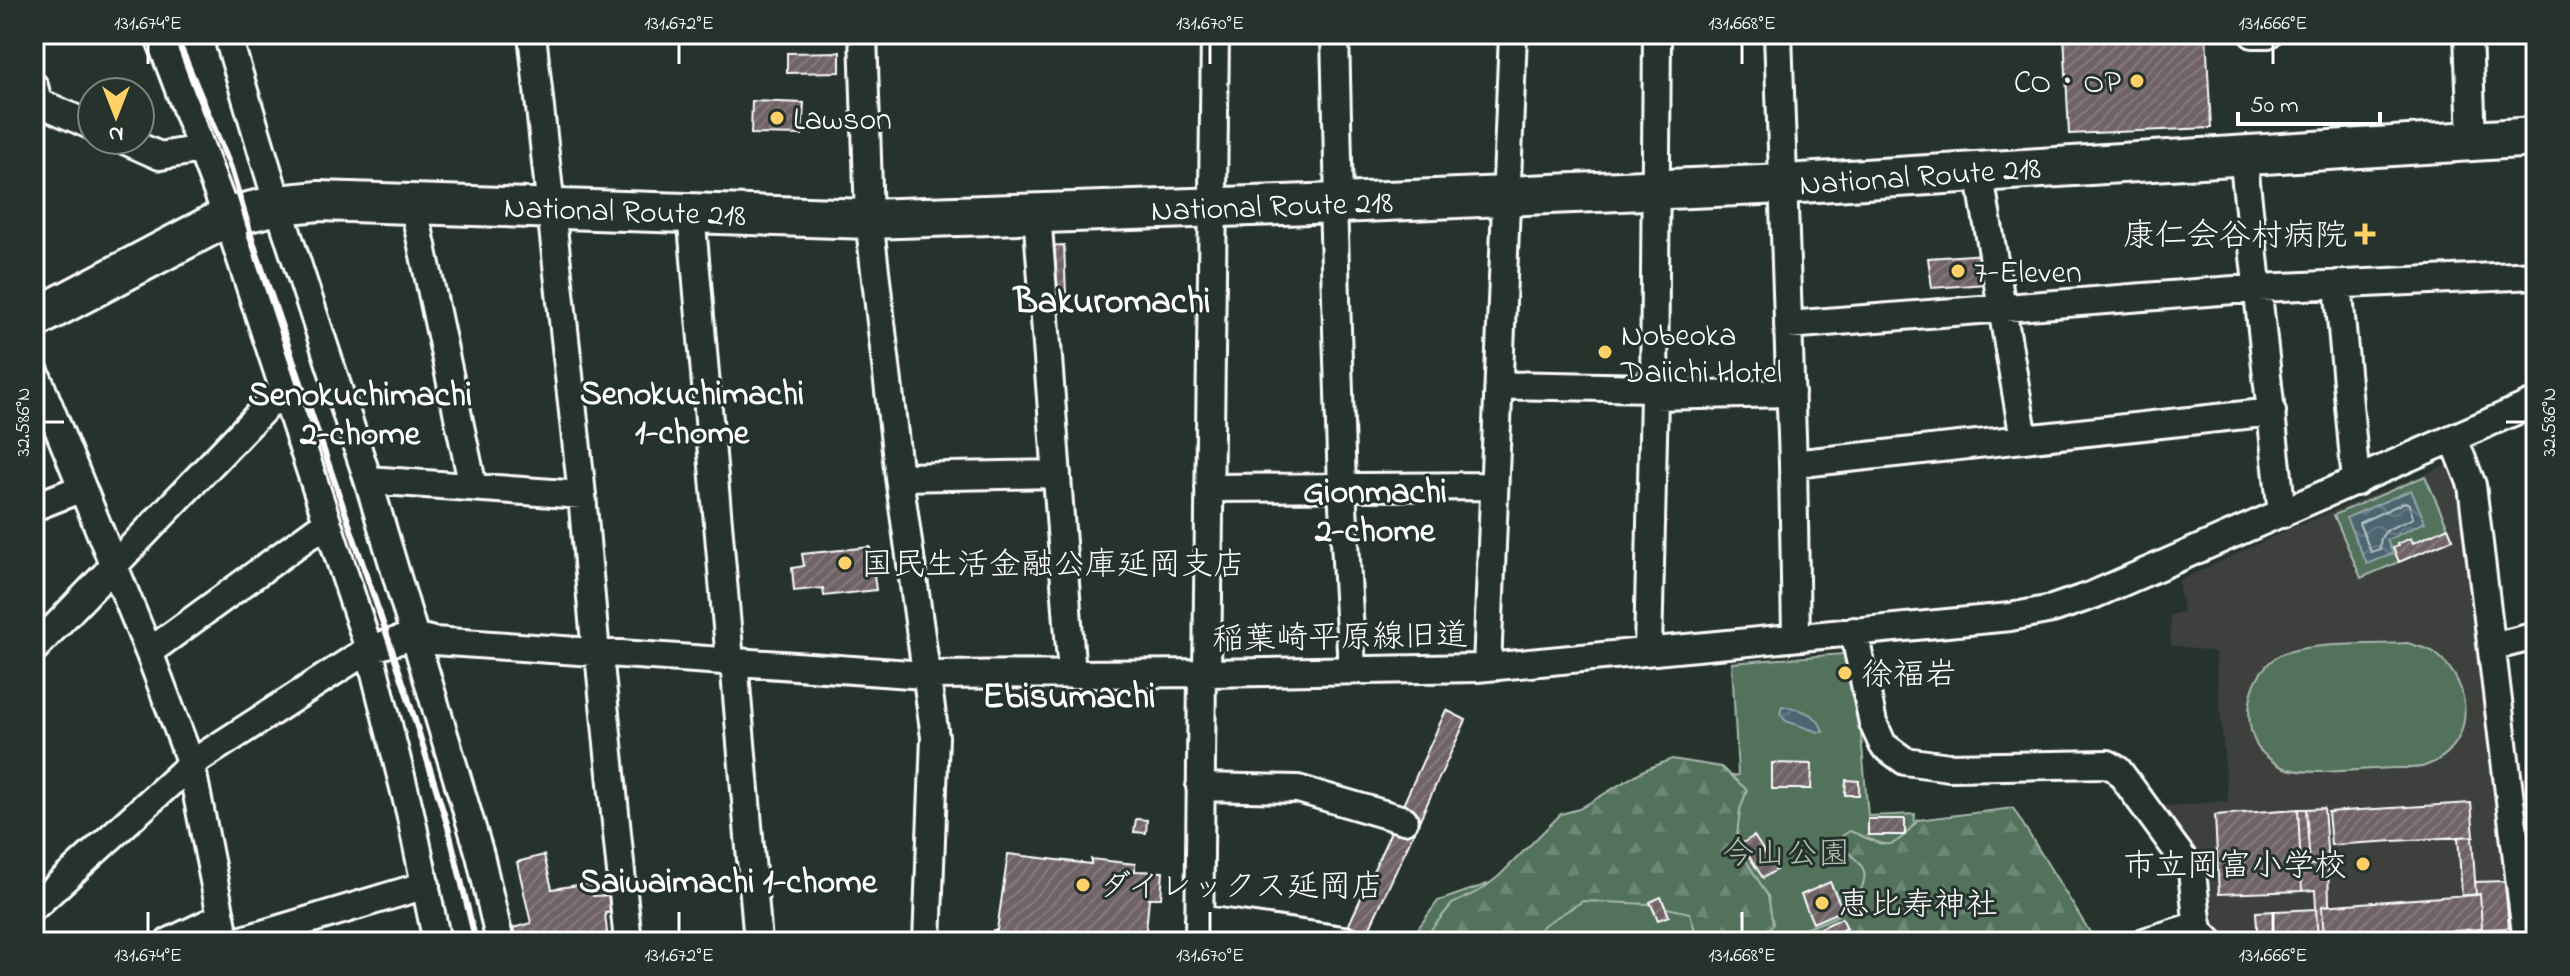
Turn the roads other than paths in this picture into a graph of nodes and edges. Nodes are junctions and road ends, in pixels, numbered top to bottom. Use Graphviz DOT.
graph roads {
  1 [pos="158,34"];
  2 [pos="227,34"];
  3 [pos="532,34"];
  4 [pos="863,34"];
  5 [pos="1215,34"];
  6 [pos="1335,34"];
  7 [pos="1513,34"];
  8 [pos="1657,34"];
  9 [pos="1778,34"];
  10 [pos="2253,34"];
  11 [pos="2268,34"];
  12 [pos="2468,34"];
  13 [pos="34,86"];
  14 [pos="76,119"];
  15 [pos="2536,137"];
  16 [pos="2472,140"];
  17 [pos="201,149"];
  18 [pos="156,154"];
  19 [pos="2243,155"];
  20 [pos="1979,171"];
  21 [pos="1785,184"];
  22 [pos="1654,189"];
  23 [pos="1505,196"];
  24 [pos="413,203"];
  25 [pos="1336,203"];
  26 [pos="278,205"];
  27 [pos="551,207"];
  28 [pos="1214,208"];
  29 [pos="691,213"];
  30 [pos="1037,213"];
  31 [pos="227,217"];
  32 [pos="869,219"];
  33 [pos="2536,275"];
  34 [pos="2338,284"];
  35 [pos="2259,288"];
  36 [pos="2001,308"];
  37 [pos="34,319"];
  38 [pos="1788,325"];
  39 [pos="34,369"];
  40 [pos="1499,385"];
  41 [pos="282,390"];
  42 [pos="1654,392"];
  43 [pos="1791,393"];
  44 [pos="2536,402"];
  45 [pos="2272,412"];
  46 [pos="2024,439"];
  47 [pos="2454,439"];
  48 [pos="1793,464"];
  49 [pos="1057,474"];
  50 [pos="899,477"];
  51 [pos="368,480"];
  52 [pos="2356,482"];
  53 [pos="1494,486"];
  54 [pos="473,487"];
  55 [pos="1342,487"];
  56 [pos="82,488"];
  57 [pos="1209,488"];
  58 [pos="582,495"];
  59 [pos="34,507"];
  60 [pos="2282,514"];
  61 [pos="326,523"];
  62 [pos="114,566"];
  63 [pos="1854,631"];
  64 [pos="414,636"];
  65 [pos="1796,636"];
  66 [pos="2536,636"];
  67 [pos="2492,647"];
  68 [pos="34,649"];
  69 [pos="369,649"];
  70 [pos="1648,651"];
  71 [pos="149,652"];
  72 [pos="598,654"];
  73 [pos="732,661"];
  74 [pos="1487,667"];
  75 [pos="1352,669"];
  76 [pos="1205,673"];
  77 [pos="925,675"];
  78 [pos="1072,675"];
  79 [pos="191,764"];
  80 [pos="1200,787"];
  81 [pos="1404,820"];
  82 [pos="426,885"];
  83 [pos="34,907"];
  84 [pos="224,930"];
  85 [pos="1199,930"];
  86 [pos="2204,934"];
  87 [pos="1350,941"];
  88 [pos="169,942"];
  89 [pos="236,942"];
  90 [pos="437,942"];
  91 [pos="500,942"];
  92 [pos="628,942"];
  93 [pos="758,942"];
  94 [pos="927,942"];
  95 [pos="2144,942"];
  96 [pos="2527,942"];
  1 -- 17 [label="street"];
  2 -- 26 [label="street"];
  3 -- 27 [label="street"];
  4 -- 32 [label="street"];
  5 -- 28 [label="street"];
  6 -- 25 [label="street"];
  7 -- 23 [label="street, 稲葉崎平原線旧道"];
  8 -- 22 [label="street"];
  9 -- 21 [label="street"];
  10 -- 11 [label="street"];
  12 -- 16 [label="street"];
  13 -- 14 [label="street"];
  15 -- 16 [label="highway, National Route 218"];
  16 -- 19 [label="highway, National Route 218"];
  17 -- 18 [label="street"];
  17 -- 31 [label="street"];
  19 -- 20 [label="highway, National Route 218"];
  19 -- 35 [label="street"];
  20 -- 21 [label="highway, National Route 218"];
  20 -- 36 [label="street"];
  21 -- 22 [label="highway, National Route 218"];
  21 -- 38 [label="street"];
  22 -- 23 [label="highway, National Route 218"];
  22 -- 42 [label="street"];
  23 -- 25 [label="highway, National Route 218"];
  23 -- 40 [label="street, 稲葉崎平原線旧道"];
  24 -- 26 [label="highway, National Route 218"];
  24 -- 27 [label="highway, National Route 218"];
  24 -- 54 [label="street"];
  25 -- 28 [label="highway, National Route 218"];
  25 -- 55 [label="street"];
  26 -- 31 [label="highway, National Route 218"];
  26 -- 51 [label="street"];
  27 -- 29 [label="highway, National Route 218"];
  27 -- 58 [label="street"];
  28 -- 30 [label="highway, National Route 218"];
  28 -- 57 [label="street"];
  29 -- 32 [label="highway, National Route 218"];
  29 -- 73 [label="street"];
  30 -- 32 [label="highway, National Route 218"];
  30 -- 49 [label="street"];
  31 -- 37 [label="highway, National Route 218"];
  31 -- 41 [label="street"];
  32 -- 50 [label="street"];
  33 -- 34 [label="street"];
  34 -- 35 [label="street"];
  34 -- 52 [label="street"];
  35 -- 36 [label="street"];
  35 -- 45 [label="street"];
  36 -- 38 [label="street"];
  36 -- 46 [label="street"];
  38 -- 43 [label="street"];
  39 -- 56 [label="street"];
  40 -- 42 [label="street"];
  40 -- 53 [label="street, 稲葉崎平原線旧道"];
  41 -- 61 [label="street"];
  41 -- 62 [label="street"];
  42 -- 43 [label="street"];
  42 -- 70 [label="street"];
  43 -- 48 [label="street"];
  44 -- 47 [label="street"];
  45 -- 46 [label="street"];
  45 -- 60 [label="street"];
  46 -- 48 [label="street"];
  47 -- 52 [label="street"];
  47 -- 67 [label="street"];
  48 -- 65 [label="street"];
  49 -- 50 [label="street"];
  49 -- 78 [label="street"];
  50 -- 77 [label="street"];
  51 -- 54 [label="street"];
  51 -- 64 [label="street"];
  52 -- 60 [label="street"];
  53 -- 55 [label="street"];
  53 -- 74 [label="street, 稲葉崎平原線旧道"];
  54 -- 58 [label="street"];
  55 -- 57 [label="street"];
  55 -- 75 [label="street"];
  56 -- 59 [label="street"];
  56 -- 62 [label="street"];
  57 -- 76 [label="street"];
  58 -- 72 [label="street"];
  60 -- 63 [label="street"];
  61 -- 69 [label="street"];
  61 -- 71 [label="street"];
  62 -- 68 [label="street"];
  62 -- 71 [label="street"];
  63 -- 65 [label="street"];
  63 -- 86 [label="street"];
  64 -- 69 [label="street"];
  64 -- 72 [label="street, 稲葉崎平原線旧道"];
  64 -- 91 [label="street"];
  65 -- 70 [label="street"];
  66 -- 67 [label="street"];
  67 -- 96 [label="street"];
  69 -- 79 [label="street"];
  69 -- 82 [label="street"];
  70 -- 74 [label="street"];
  71 -- 79 [label="street"];
  72 -- 73 [label="street, 稲葉崎平原線旧道"];
  72 -- 92 [label="street"];
  73 -- 77 [label="street, 稲葉崎平原線旧道"];
  73 -- 93 [label="street"];
  74 -- 75 [label="street, 稲葉崎平原線旧道"];
  75 -- 76 [label="street, 稲葉崎平原線旧道"];
  76 -- 78 [label="street, 稲葉崎平原線旧道"];
  76 -- 80 [label="street"];
  77 -- 78 [label="street, 稲葉崎平原線旧道"];
  77 -- 94 [label="street"];
  79 -- 83 [label="street"];
  79 -- 84 [label="street"];
  80 -- 81 [label="street"];
  80 -- 85 [label="street"];
  82 -- 89 [label="street"];
  82 -- 90 [label="street"];
  84 -- 88 [label="street"];
  85 -- 87 [label="street"];
  86 -- 95 [label="street"];
}
